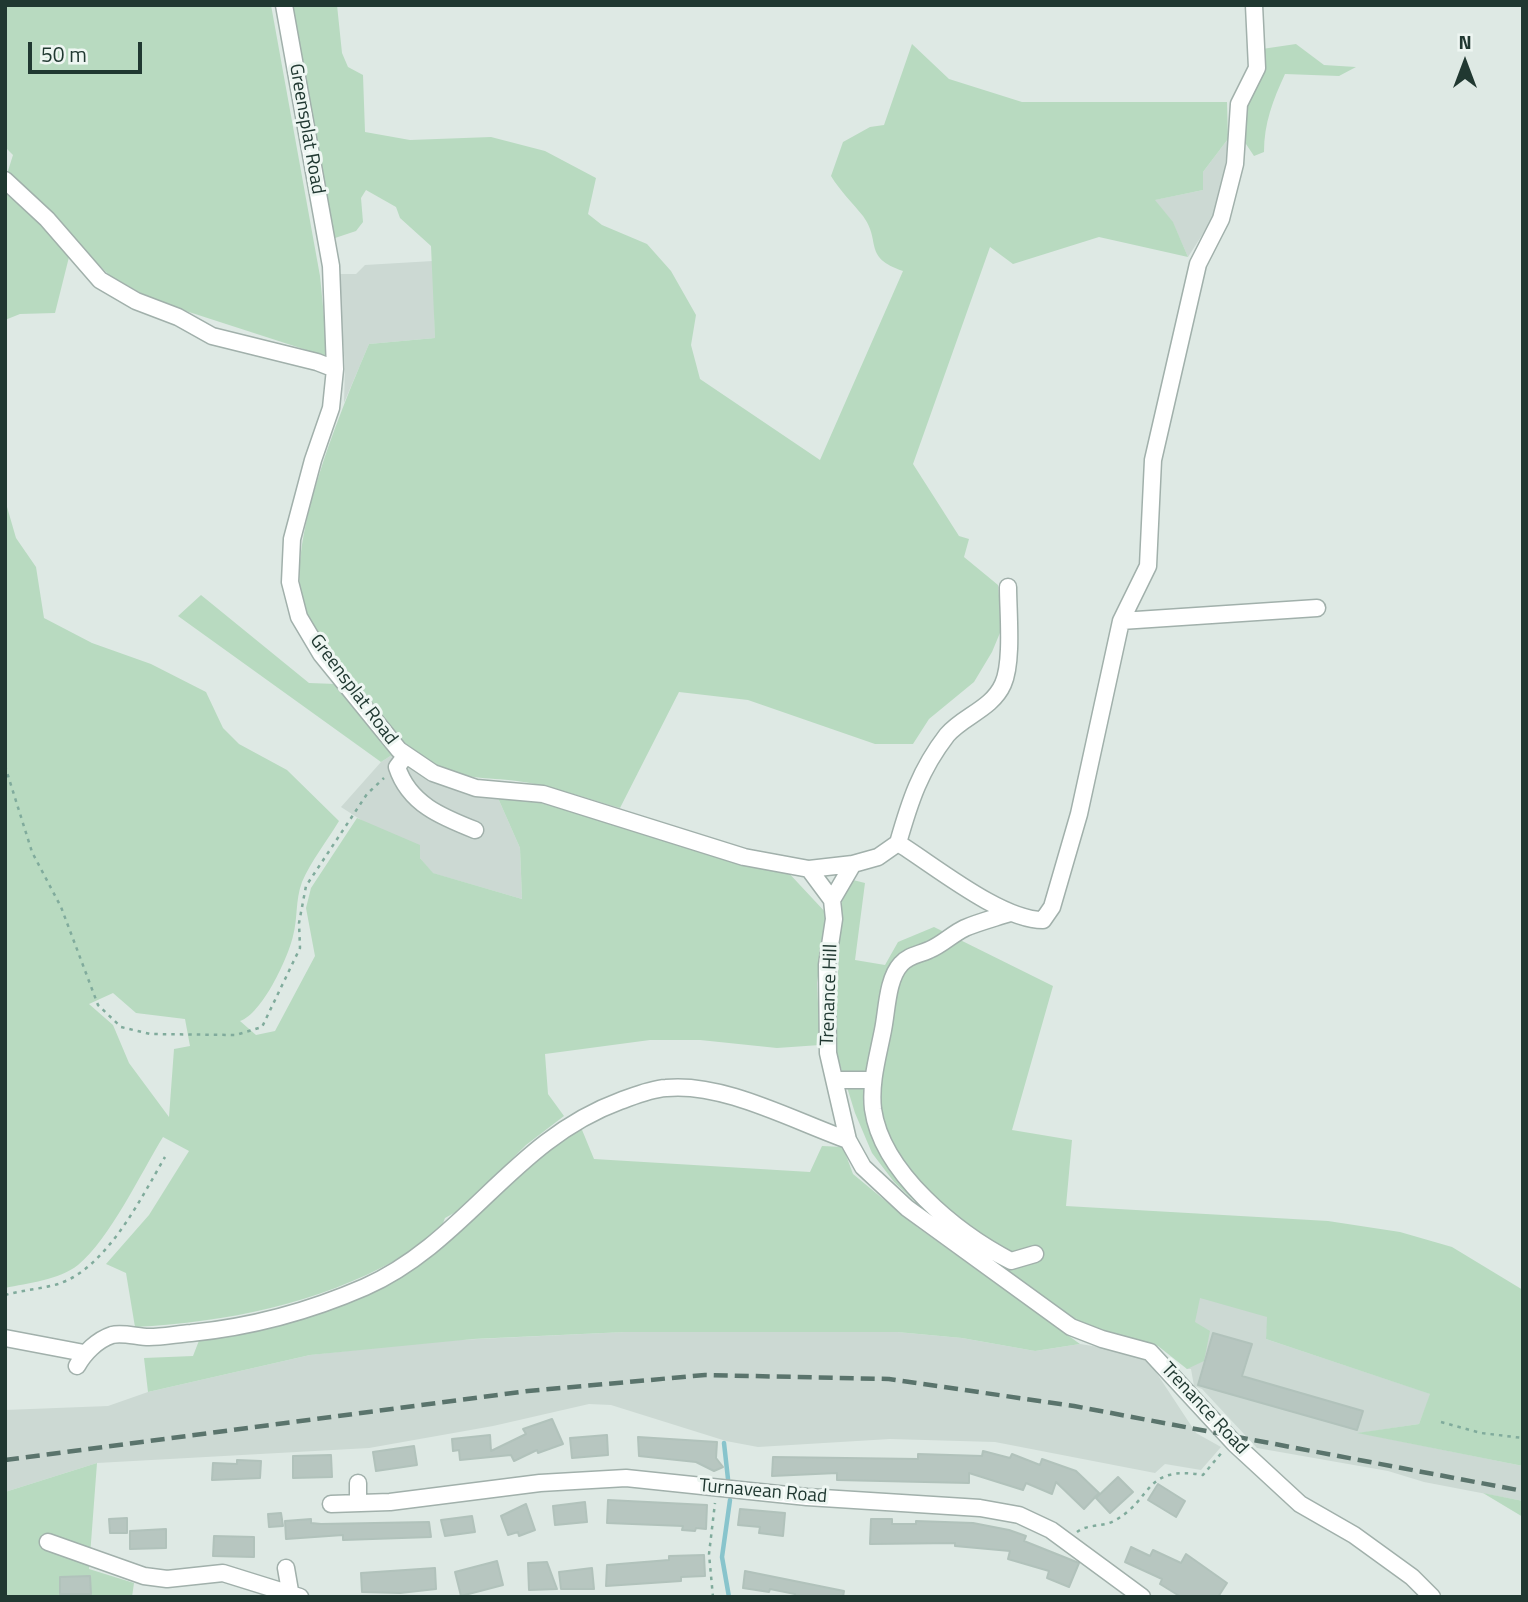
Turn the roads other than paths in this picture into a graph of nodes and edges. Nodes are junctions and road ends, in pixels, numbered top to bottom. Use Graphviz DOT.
graph roads {
  1 [pos="284,5"];
  2 [pos="1254,5"];
  3 [pos="5,180"];
  4 [pos="335,369"];
  5 [pos="1008,587"];
  6 [pos="1317,608"];
  7 [pos="1121,621"];
  8 [pos="402,761"];
  9 [pos="475,830"];
  10 [pos="898,843"];
  11 [pos="853,864"];
  12 [pos="809,869"];
  13 [pos="832,900"];
  14 [pos="1010,913"];
  15 [pos="836,1080"];
  16 [pos="873,1080"];
  17 [pos="848,1140"];
  18 [pos="863,1167"];
  19 [pos="1035,1254"];
  20 [pos="5,1338"];
  21 [pos="359,1483"];
  22 [pos="359,1503"];
  23 [pos="331,1504"];
  24 [pos="48,1542"];
  25 [pos="286,1568"];
  26 [pos="292,1595"];
  27 [pos="1142,1597"];
  28 [pos="1433,1597"];
  1 -- 4 [label="street, Greensplat Road"];
  2 -- 7 [label="street"];
  3 -- 4 [label="street"];
  4 -- 8 [label="street, Greensplat Road"];
  5 -- 10 [label="street"];
  6 -- 7 [label="street"];
  7 -- 14 [label="street"];
  8 -- 9 [label="street"];
  8 -- 12 [label="street, Greensplat Road"];
  10 -- 11 [label="street, Greensplat Road"];
  10 -- 14 [label="street"];
  11 -- 12 [label="street, Greensplat Road"];
  11 -- 13 [label="street"];
  12 -- 13 [label="street"];
  13 -- 15 [label="street, Trenance Hill"];
  14 -- 16 [label="street"];
  15 -- 16 [label="street"];
  15 -- 17 [label="street, Trenance Hill"];
  16 -- 19 [label="street"];
  17 -- 18 [label="street, Trenance Hill"];
  17 -- 20 [label="street"];
  18 -- 28 [label="street, Trenance Road"];
  21 -- 22 [label="street"];
  22 -- 23 [label="street, Turnavean Road"];
  22 -- 27 [label="street, Turnavean Road"];
  24 -- 26 [label="street"];
  25 -- 26 [label="street"];
}
